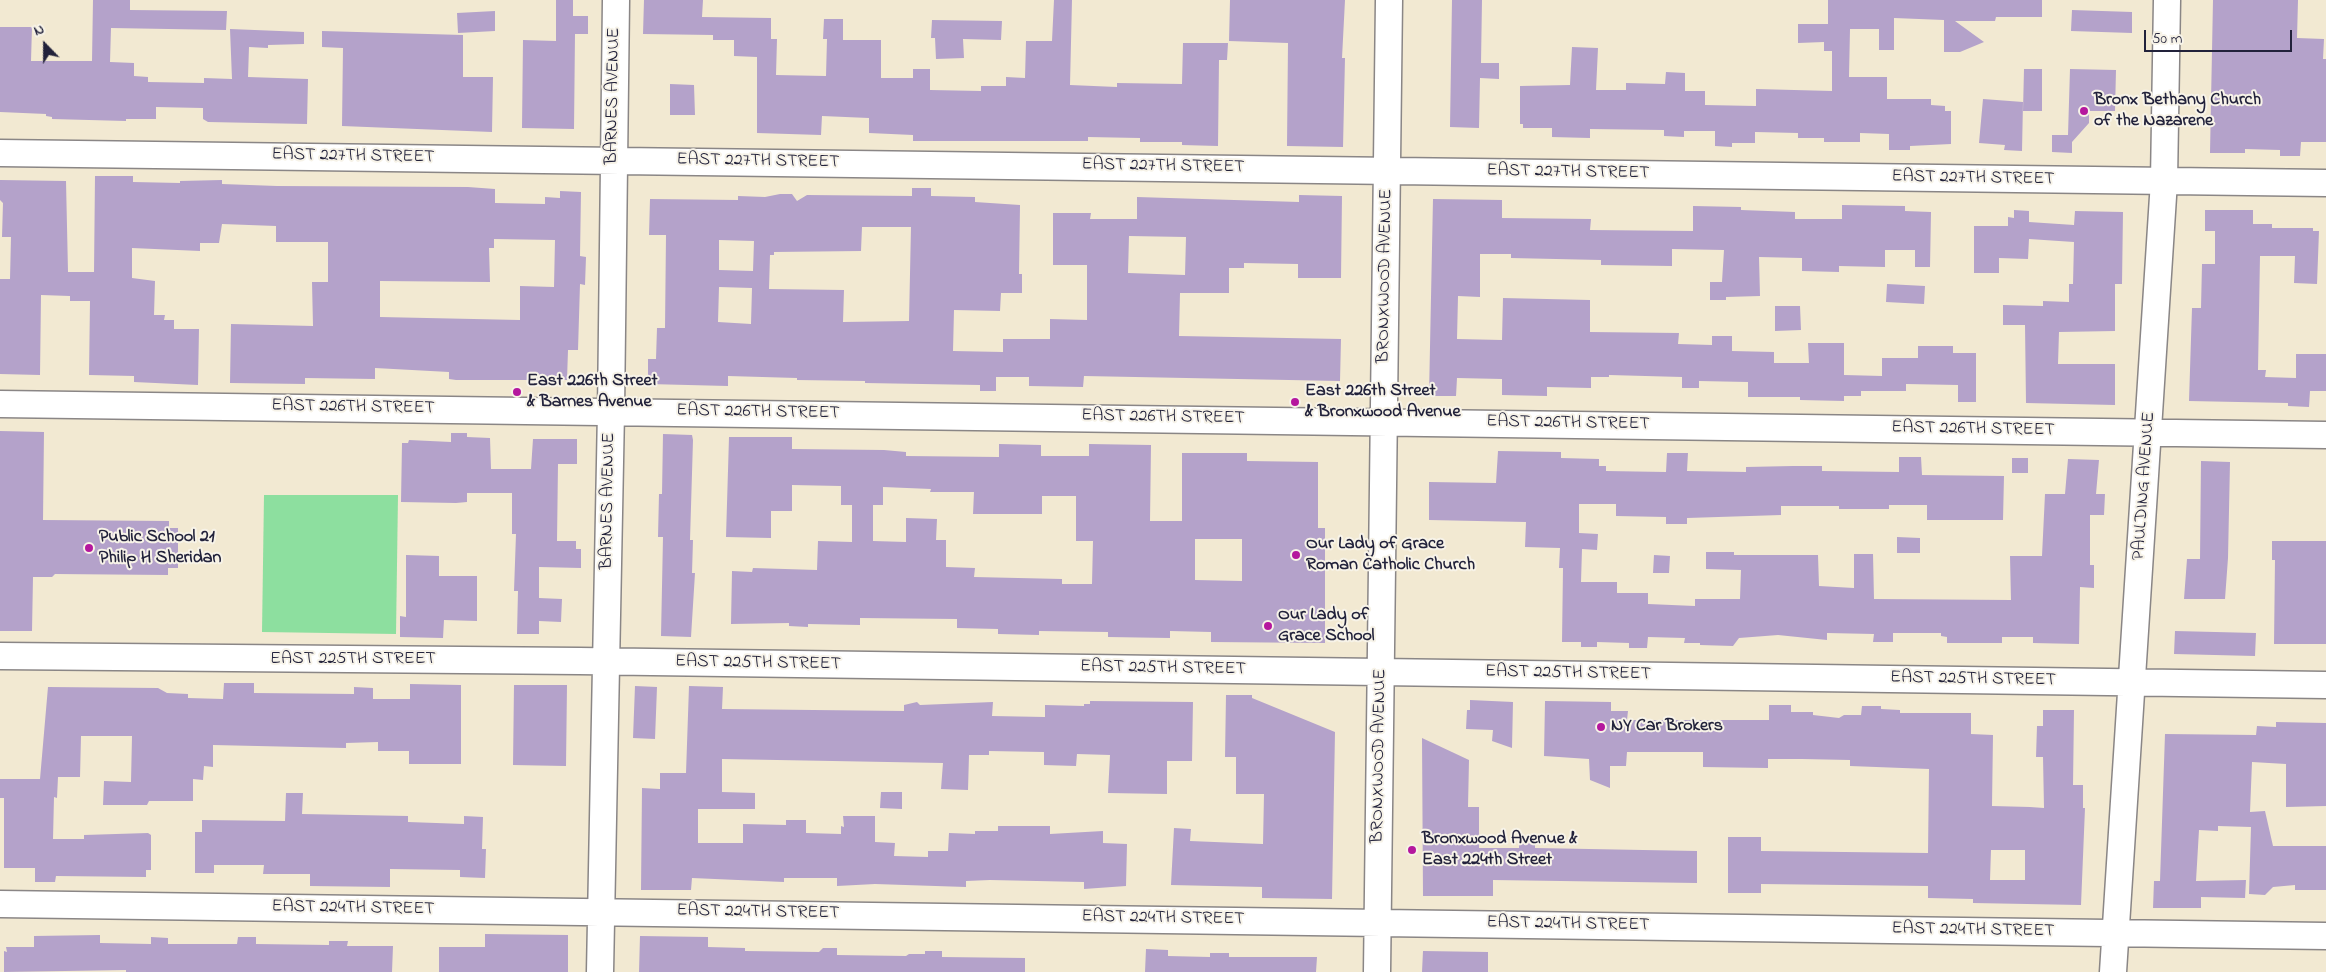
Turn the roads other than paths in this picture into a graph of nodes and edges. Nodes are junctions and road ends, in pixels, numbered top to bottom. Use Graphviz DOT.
graph roads {
  1 [pos="616,0"];
  2 [pos="1389,0"];
  3 [pos="2167,0"];
  4 [pos="0,153"];
  5 [pos="613,160"];
  6 [pos="1388,171"];
  7 [pos="2164,182"];
  8 [pos="2326,183"];
  9 [pos="0,404"];
  10 [pos="611,411"];
  11 [pos="1384,421"];
  12 [pos="2148,432"];
  13 [pos="2326,435"];
  14 [pos="0,656"];
  15 [pos="605,662"];
  16 [pos="1381,672"];
  17 [pos="2132,682"];
  18 [pos="2326,685"];
  19 [pos="0,904"];
  20 [pos="601,911"];
  21 [pos="1378,922"];
  22 [pos="2115,933"];
  23 [pos="2326,936"];
  24 [pos="600,972"];
  25 [pos="1377,972"];
  26 [pos="2113,972"];
  1 -- 5 [label="street, BARNES AVENUE"];
  2 -- 6 [label="street, BRONXWOOD AVENUE"];
  3 -- 7 [label="street, PAULDING AVENUE"];
  4 -- 5 [label="street, EAST 227TH STREET"];
  5 -- 6 [label="street, EAST 227TH STREET"];
  5 -- 10 [label="street, BARNES AVENUE"];
  6 -- 7 [label="street, EAST 227TH STREET"];
  6 -- 11 [label="street, BRONXWOOD AVENUE"];
  7 -- 8 [label="street, EAST 227TH STREET"];
  7 -- 12 [label="street, PAULDING AVENUE"];
  9 -- 10 [label="street, EAST 226TH STREET"];
  10 -- 11 [label="street, EAST 226TH STREET"];
  10 -- 15 [label="street, BARNES AVENUE"];
  11 -- 12 [label="street, EAST 226TH STREET"];
  11 -- 16 [label="street, BRONXWOOD AVENUE"];
  12 -- 13 [label="street, EAST 226TH STREET"];
  12 -- 17 [label="street, PAULDING AVENUE"];
  14 -- 15 [label="street, EAST 225TH STREET"];
  15 -- 16 [label="street, EAST 225TH STREET"];
  15 -- 20 [label="street, BARNES AVENUE"];
  16 -- 17 [label="street, EAST 225TH STREET"];
  16 -- 21 [label="street, BRONXWOOD AVENUE"];
  17 -- 18 [label="street, EAST 225TH STREET"];
  17 -- 22 [label="street, PAULDING AVENUE"];
  19 -- 20 [label="street, EAST 224TH STREET"];
  20 -- 21 [label="street, EAST 224TH STREET"];
  20 -- 24 [label="street, BARNES AVENUE"];
  21 -- 22 [label="street, EAST 224TH STREET"];
  21 -- 25 [label="street, BRONXWOOD AVENUE"];
  22 -- 23 [label="street, EAST 224TH STREET"];
  22 -- 26 [label="street, PAULDING AVENUE"];
}
